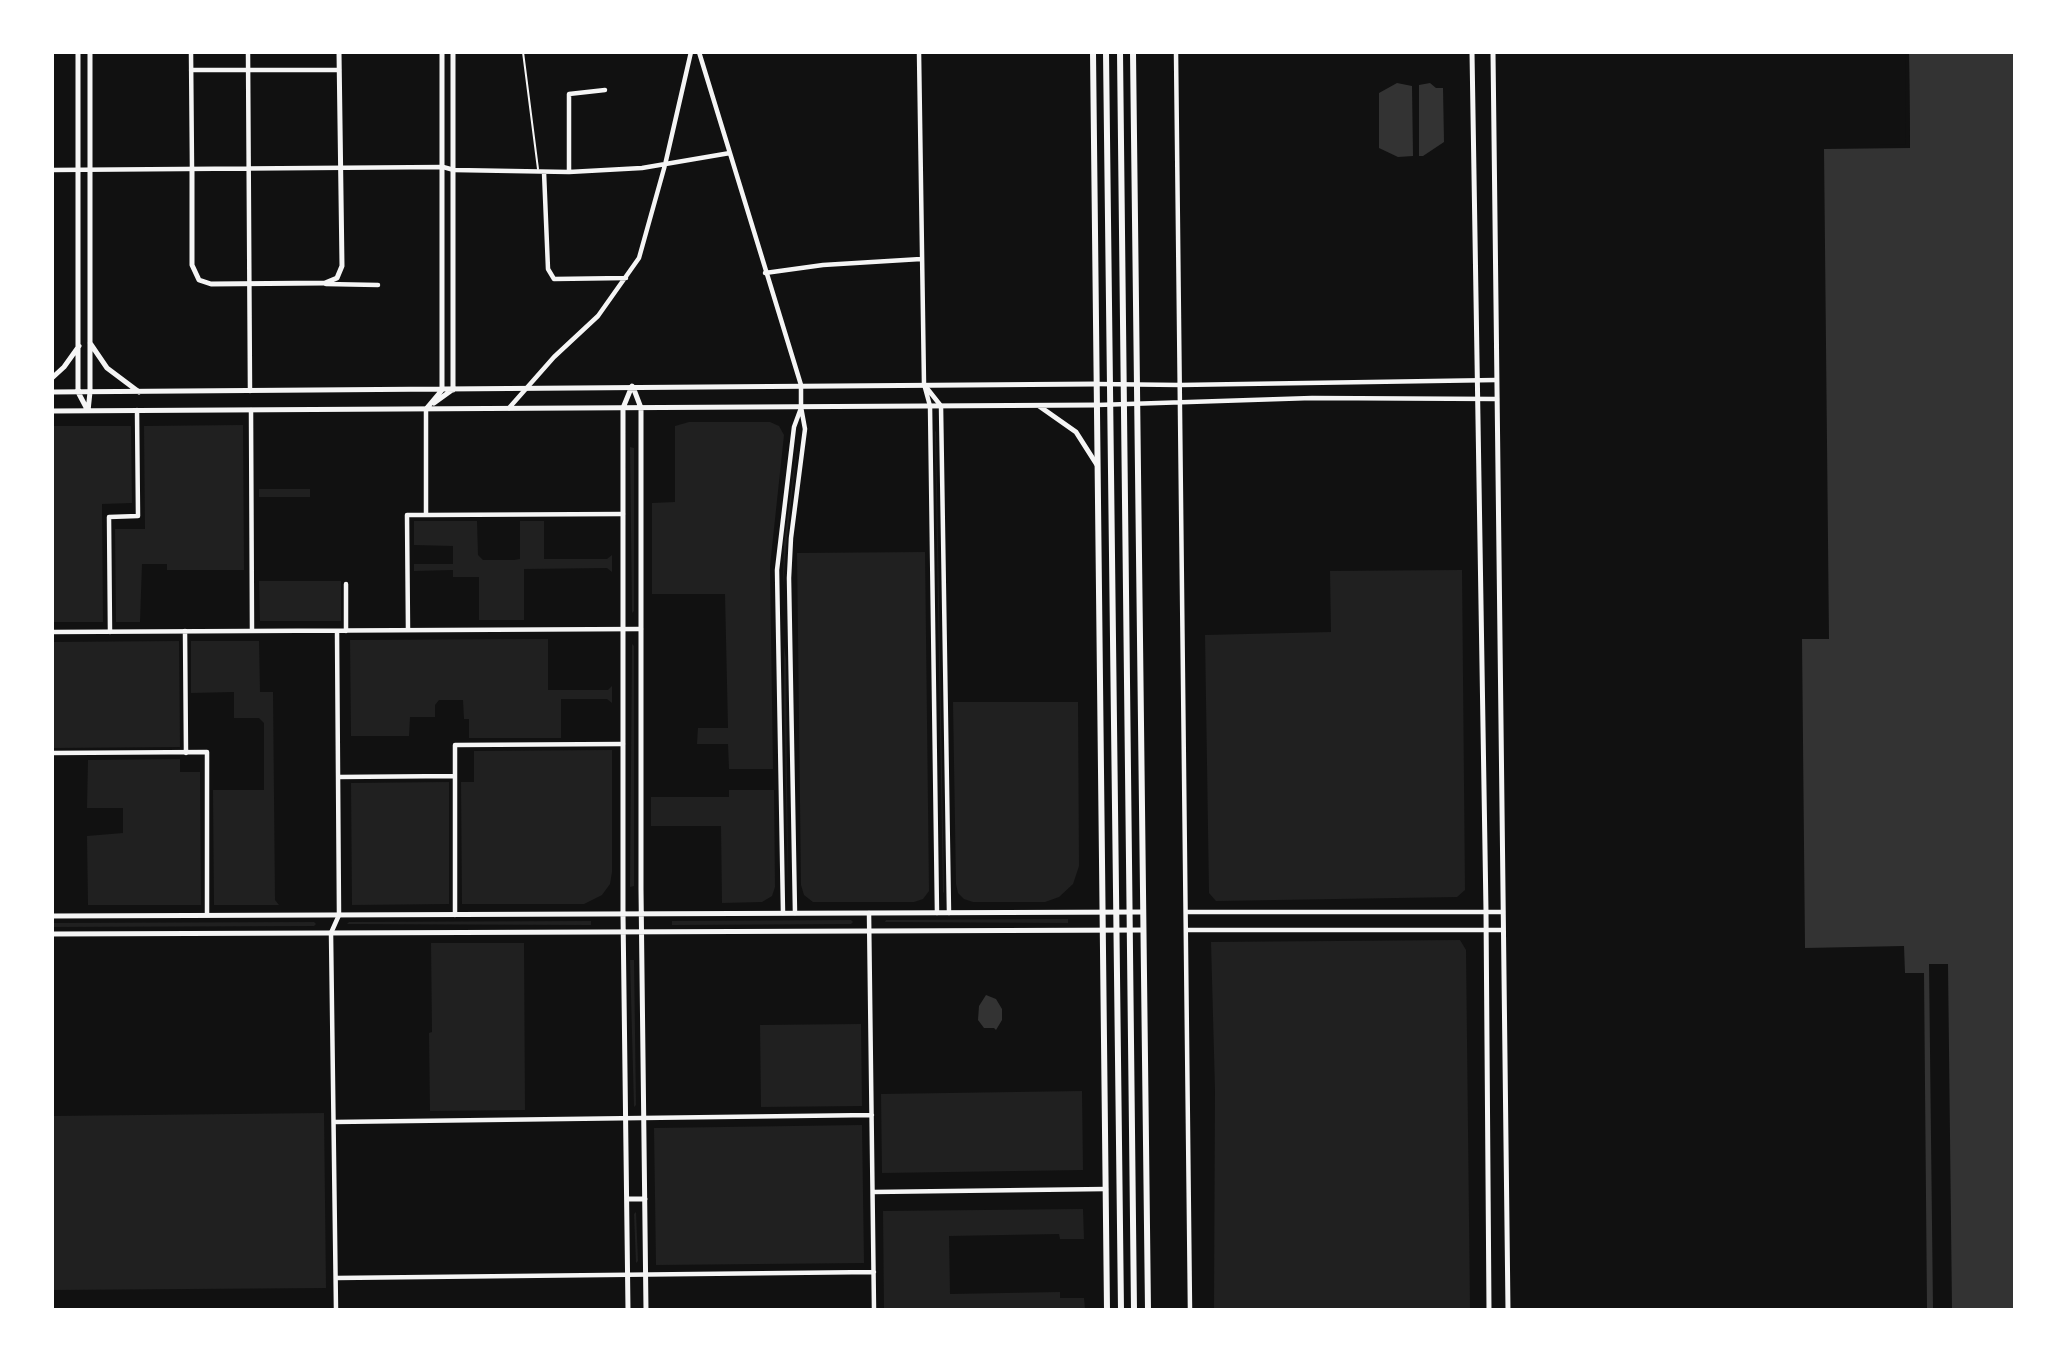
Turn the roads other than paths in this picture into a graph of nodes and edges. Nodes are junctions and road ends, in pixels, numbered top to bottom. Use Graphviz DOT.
graph roads {
  1 [pos="78,52"];
  2 [pos="90,52"];
  3 [pos="191,52"];
  4 [pos="248,52"];
  5 [pos="339,52"];
  6 [pos="442,52"];
  7 [pos="453,52"];
  8 [pos="523,52"];
  9 [pos="691,52"];
  10 [pos="699,52"];
  11 [pos="919,52"];
  12 [pos="1093,52"];
  13 [pos="1106,52"];
  14 [pos="1120,52"];
  15 [pos="1133,52"];
  16 [pos="1176,52"];
  17 [pos="1472,52"];
  18 [pos="1493,52"];
  19 [pos="191,70"];
  20 [pos="248,70"];
  21 [pos="339,70"];
  22 [pos="606,90"];
  23 [pos="730,153"];
  24 [pos="665,165"];
  25 [pos="443,167"];
  26 [pos="340,168"];
  27 [pos="90,169"];
  28 [pos="192,169"];
  29 [pos="249,169"];
  30 [pos="52,170"];
  31 [pos="77,170"];
  32 [pos="454,170"];
  33 [pos="541,172"];
  34 [pos="569,172"];
  35 [pos="921,259"];
  36 [pos="765,272"];
  37 [pos="626,278"];
  38 [pos="325,283"];
  39 [pos="250,284"];
  40 [pos="378,285"];
  41 [pos="90,343"];
  42 [pos="79,346"];
  43 [pos="52,378"];
  44 [pos="1496,380"];
  45 [pos="1475,382"];
  46 [pos="1110,383"];
  47 [pos="1124,383"];
  48 [pos="1137,383"];
  49 [pos="923,384"];
  50 [pos="1097,384"];
  51 [pos="801,385"];
  52 [pos="1180,385"];
  53 [pos="632,386"];
  54 [pos="525,388"];
  55 [pos="442,390"];
  56 [pos="453,390"];
  57 [pos="250,391"];
  58 [pos="52,392"];
  59 [pos="78,392"];
  60 [pos="90,392"];
  61 [pos="139,392"];
  62 [pos="1497,399"];
  63 [pos="1476,400"];
  64 [pos="1180,401"];
  65 [pos="1124,404"];
  66 [pos="1137,404"];
  67 [pos="1097,405"];
  68 [pos="1110,405"];
  69 [pos="930,406"];
  70 [pos="941,406"];
  71 [pos="1039,406"];
  72 [pos="801,407"];
  73 [pos="509,408"];
  74 [pos="623,408"];
  75 [pos="641,408"];
  76 [pos="426,409"];
  77 [pos="137,410"];
  78 [pos="251,410"];
  79 [pos="52,411"];
  80 [pos="88,411"];
  81 [pos="1098,467"];
  82 [pos="623,514"];
  83 [pos="426,515"];
  84 [pos="346,584"];
  85 [pos="623,629"];
  86 [pos="641,629"];
  87 [pos="408,630"];
  88 [pos="185,631"];
  89 [pos="252,631"];
  90 [pos="337,631"];
  91 [pos="346,631"];
  92 [pos="52,632"];
  93 [pos="110,632"];
  94 [pos="623,744"];
  95 [pos="52,753"];
  96 [pos="186,753"];
  97 [pos="455,776"];
  98 [pos="338,777"];
  99 [pos="1486,911"];
  100 [pos="1102,912"];
  101 [pos="1116,912"];
  102 [pos="1130,912"];
  103 [pos="1143,912"];
  104 [pos="1188,912"];
  105 [pos="1503,912"];
  106 [pos="783,913"];
  107 [pos="795,913"];
  108 [pos="869,913"];
  109 [pos="937,913"];
  110 [pos="949,913"];
  111 [pos="623,914"];
  112 [pos="641,914"];
  113 [pos="207,915"];
  114 [pos="339,915"];
  115 [pos="455,915"];
  116 [pos="52,916"];
  117 [pos="1103,930"];
  118 [pos="1116,930"];
  119 [pos="1130,930"];
  120 [pos="1143,930"];
  121 [pos="1187,930"];
  122 [pos="1485,930"];
  123 [pos="1503,930"];
  124 [pos="869,931"];
  125 [pos="623,932"];
  126 [pos="641,932"];
  127 [pos="331,933"];
  128 [pos="52,934"];
  129 [pos="872,1115"];
  130 [pos="643,1118"];
  131 [pos="625,1119"];
  132 [pos="334,1122"];
  133 [pos="1106,1189"];
  134 [pos="873,1192"];
  135 [pos="627,1199"];
  136 [pos="645,1199"];
  137 [pos="874,1272"];
  138 [pos="628,1275"];
  139 [pos="646,1275"];
  140 [pos="336,1278"];
  141 [pos="336,1310"];
  142 [pos="628,1310"];
  143 [pos="646,1310"];
  144 [pos="874,1310"];
  145 [pos="1107,1310"];
  146 [pos="1121,1310"];
  147 [pos="1134,1310"];
  148 [pos="1148,1310"];
  149 [pos="1190,1310"];
  150 [pos="1489,1310"];
  151 [pos="1508,1310"];
  1 -- 31 [label="street"];
  2 -- 27 [label="street"];
  3 -- 19 [label="street"];
  4 -- 20 [label="street"];
  5 -- 21 [label="street"];
  6 -- 25 [label="street"];
  7 -- 32 [label="street"];
  8 -- 33 [label="lane"];
  9 -- 24 [label="street"];
  10 -- 23 [label="street"];
  11 -- 35 [label="street"];
  12 -- 50 [label="main road"];
  13 -- 46 [label="main road"];
  14 -- 47 [label="main road"];
  15 -- 48 [label="main road"];
  16 -- 52 [label="street"];
  17 -- 45 [label="street"];
  18 -- 44 [label="street"];
  19 -- 20 [label="street"];
  19 -- 28 [label="street"];
  20 -- 21 [label="street"];
  20 -- 29 [label="street"];
  21 -- 26 [label="street"];
  22 -- 34 [label="street"];
  23 -- 24 [label="street"];
  23 -- 36 [label="street"];
  24 -- 34 [label="street"];
  24 -- 37 [label="street"];
  25 -- 26 [label="street"];
  25 -- 32 [label="street"];
  25 -- 55 [label="street"];
  26 -- 29 [label="street"];
  26 -- 38 [label="street"];
  27 -- 28 [label="street"];
  27 -- 31 [label="street"];
  27 -- 41 [label="street"];
  28 -- 29 [label="street"];
  28 -- 39 [label="street"];
  29 -- 39 [label="street"];
  30 -- 31 [label="street"];
  31 -- 42 [label="street"];
  32 -- 33 [label="street"];
  32 -- 56 [label="street"];
  33 -- 34 [label="street"];
  33 -- 37 [label="street"];
  35 -- 36 [label="street"];
  35 -- 49 [label="street"];
  36 -- 51 [label="street"];
  37 -- 54 [label="street"];
  38 -- 39 [label="street"];
  38 -- 40 [label="street"];
  39 -- 57 [label="street"];
  41 -- 60 [label="street"];
  41 -- 61 [label="street"];
  42 -- 43 [label="street"];
  42 -- 59 [label="street"];
  44 -- 45 [label="street"];
  44 -- 62 [label="street"];
  45 -- 52 [label="street"];
  45 -- 63 [label="street"];
  46 -- 47 [label="street"];
  46 -- 50 [label="street"];
  46 -- 68 [label="main road"];
  47 -- 48 [label="street"];
  47 -- 65 [label="main road"];
  48 -- 52 [label="street"];
  48 -- 66 [label="main road"];
  49 -- 50 [label="street"];
  49 -- 51 [label="street"];
  49 -- 69 [label="street"];
  49 -- 70 [label="street"];
  50 -- 67 [label="main road"];
  51 -- 53 [label="street"];
  51 -- 72 [label="street"];
  52 -- 64 [label="street"];
  53 -- 54 [label="street"];
  53 -- 74 [label="street"];
  53 -- 75 [label="street"];
  54 -- 56 [label="street"];
  54 -- 73 [label="street"];
  55 -- 56 [label="street"];
  55 -- 57 [label="street"];
  55 -- 76 [label="street"];
  56 -- 76 [label="street"];
  57 -- 61 [label="street"];
  58 -- 59 [label="street"];
  59 -- 60 [label="street"];
  59 -- 80 [label="street"];
  60 -- 61 [label="street"];
  60 -- 80 [label="street"];
  62 -- 63 [label="street"];
  62 -- 105 [label="street"];
  63 -- 64 [label="street"];
  63 -- 99 [label="street"];
  64 -- 66 [label="street"];
  64 -- 104 [label="street"];
  65 -- 66 [label="street"];
  65 -- 68 [label="street"];
  65 -- 102 [label="main road"];
  66 -- 103 [label="main road"];
  67 -- 68 [label="street"];
  67 -- 71 [label="street"];
  67 -- 81 [label="main road"];
  68 -- 101 [label="main road"];
  69 -- 70 [label="street"];
  69 -- 72 [label="street"];
  69 -- 109 [label="street"];
  70 -- 71 [label="street"];
  70 -- 110 [label="street"];
  71 -- 81 [label="street"];
  72 -- 75 [label="street"];
  72 -- 106 [label="street"];
  72 -- 107 [label="street"];
  73 -- 74 [label="street"];
  73 -- 76 [label="street"];
  74 -- 75 [label="street"];
  74 -- 82 [label="street"];
  75 -- 86 [label="street"];
  76 -- 78 [label="street"];
  76 -- 83 [label="street"];
  77 -- 78 [label="street"];
  77 -- 80 [label="street"];
  77 -- 93 [label="street"];
  78 -- 89 [label="street"];
  79 -- 80 [label="street"];
  81 -- 100 [label="main road"];
  82 -- 83 [label="street"];
  82 -- 85 [label="street"];
  83 -- 87 [label="street"];
  84 -- 91 [label="street"];
  85 -- 86 [label="street"];
  85 -- 87 [label="street"];
  85 -- 94 [label="street"];
  86 -- 112 [label="street"];
  87 -- 91 [label="street"];
  88 -- 89 [label="street"];
  88 -- 93 [label="street"];
  88 -- 96 [label="street"];
  89 -- 90 [label="street"];
  90 -- 91 [label="street"];
  90 -- 98 [label="street"];
  92 -- 93 [label="street"];
  94 -- 97 [label="street"];
  94 -- 111 [label="street"];
  95 -- 96 [label="street"];
  96 -- 113 [label="street"];
  97 -- 98 [label="street"];
  97 -- 115 [label="street"];
  98 -- 114 [label="street"];
  99 -- 104 [label="street"];
  99 -- 105 [label="street"];
  99 -- 122 [label="street"];
  100 -- 101 [label="street"];
  100 -- 110 [label="street"];
  100 -- 117 [label="main road"];
  101 -- 102 [label="street"];
  101 -- 118 [label="main road"];
  102 -- 103 [label="street"];
  102 -- 119 [label="main road"];
  103 -- 120 [label="main road"];
  104 -- 121 [label="street"];
  105 -- 123 [label="street"];
  106 -- 107 [label="street"];
  106 -- 112 [label="street"];
  107 -- 108 [label="street"];
  108 -- 109 [label="street"];
  108 -- 124 [label="street"];
  109 -- 110 [label="street"];
  111 -- 112 [label="street"];
  111 -- 115 [label="street"];
  111 -- 125 [label="street"];
  112 -- 126 [label="street"];
  113 -- 114 [label="street"];
  113 -- 116 [label="street"];
  114 -- 115 [label="street"];
  114 -- 127 [label="street"];
  117 -- 118 [label="street"];
  117 -- 124 [label="street"];
  117 -- 133 [label="main road"];
  118 -- 119 [label="street"];
  118 -- 146 [label="main road"];
  119 -- 120 [label="street"];
  119 -- 147 [label="main road"];
  120 -- 148 [label="main road"];
  121 -- 122 [label="street"];
  121 -- 149 [label="street"];
  122 -- 123 [label="street"];
  122 -- 150 [label="street"];
  123 -- 151 [label="street"];
  124 -- 126 [label="street"];
  124 -- 129 [label="street"];
  125 -- 126 [label="street"];
  125 -- 127 [label="street"];
  125 -- 131 [label="street"];
  126 -- 130 [label="street"];
  127 -- 128 [label="street"];
  127 -- 132 [label="street"];
  129 -- 130 [label="street"];
  129 -- 134 [label="street"];
  130 -- 131 [label="street"];
  130 -- 136 [label="street"];
  131 -- 132 [label="street"];
  131 -- 135 [label="street"];
  132 -- 140 [label="street"];
  133 -- 134 [label="street"];
  133 -- 145 [label="main road"];
  134 -- 137 [label="street"];
  135 -- 136 [label="street"];
  135 -- 138 [label="street"];
  136 -- 139 [label="street"];
  137 -- 139 [label="street"];
  137 -- 144 [label="street"];
  138 -- 139 [label="street"];
  138 -- 140 [label="street"];
  138 -- 142 [label="street"];
  139 -- 143 [label="street"];
  140 -- 141 [label="street"];
}
